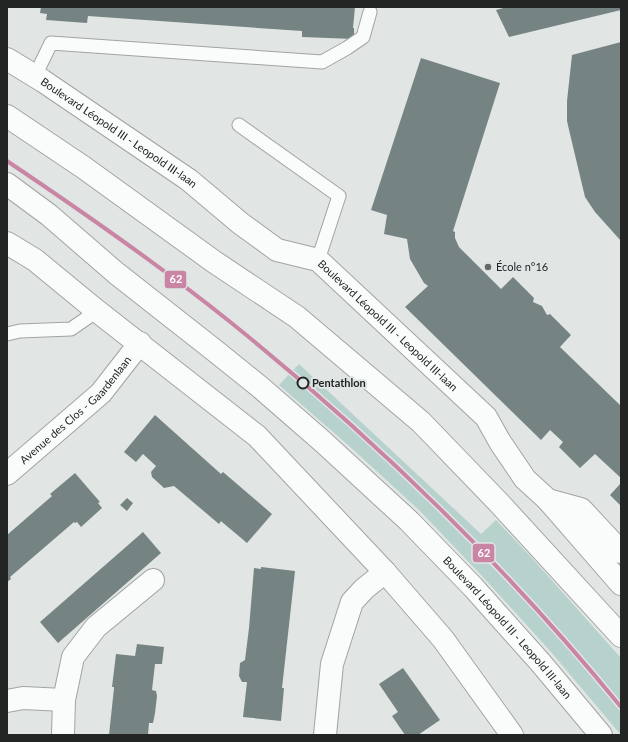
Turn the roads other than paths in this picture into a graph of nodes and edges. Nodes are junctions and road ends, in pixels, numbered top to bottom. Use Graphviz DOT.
graph roads {
  1 [pos="370,12"];
  2 [pos="7,59"];
  3 [pos="34,76"];
  4 [pos="7,116"];
  5 [pos="239,125"];
  6 [pos="7,184"];
  7 [pos="7,243"];
  8 [pos="318,260"];
  9 [pos="97,311"];
  10 [pos="7,334"];
  11 [pos="140,343"];
  12 [pos="7,474"];
  13 [pos="548,500"];
  14 [pos="621,552"];
  15 [pos="385,572"];
  16 [pos="153,580"];
  17 [pos="621,584"];
  18 [pos="621,636"];
  19 [pos="64,700"];
  20 [pos="7,701"];
  21 [pos="63,735"];
  22 [pos="325,735"];
  23 [pos="512,735"];
  24 [pos="601,735"];
  1 -- 3 [label="lane"];
  2 -- 3 [label="street, Boulevard Léopold III - Leopold III-laan"];
  3 -- 8 [label="street, Boulevard Léopold III - Leopold III-laan"];
  4 -- 18 [label="street"];
  5 -- 8 [label="lane"];
  6 -- 24 [label="street, Boulevard Léopold III - Leopold III-laan"];
  7 -- 9 [label="street"];
  8 -- 13 [label="street, Boulevard Léopold III - Leopold III-laan"];
  9 -- 10 [label="lane"];
  9 -- 11 [label="street"];
  11 -- 12 [label="street, Avenue des Clos - Gaardenlaan"];
  11 -- 15 [label="street"];
  13 -- 14 [label="street"];
  13 -- 17 [label="street, Boulevard Léopold III - Leopold III-laan"];
  15 -- 22 [label="street"];
  15 -- 23 [label="street"];
  16 -- 19 [label="street"];
  19 -- 20 [label="street"];
  19 -- 21 [label="street"];
}
